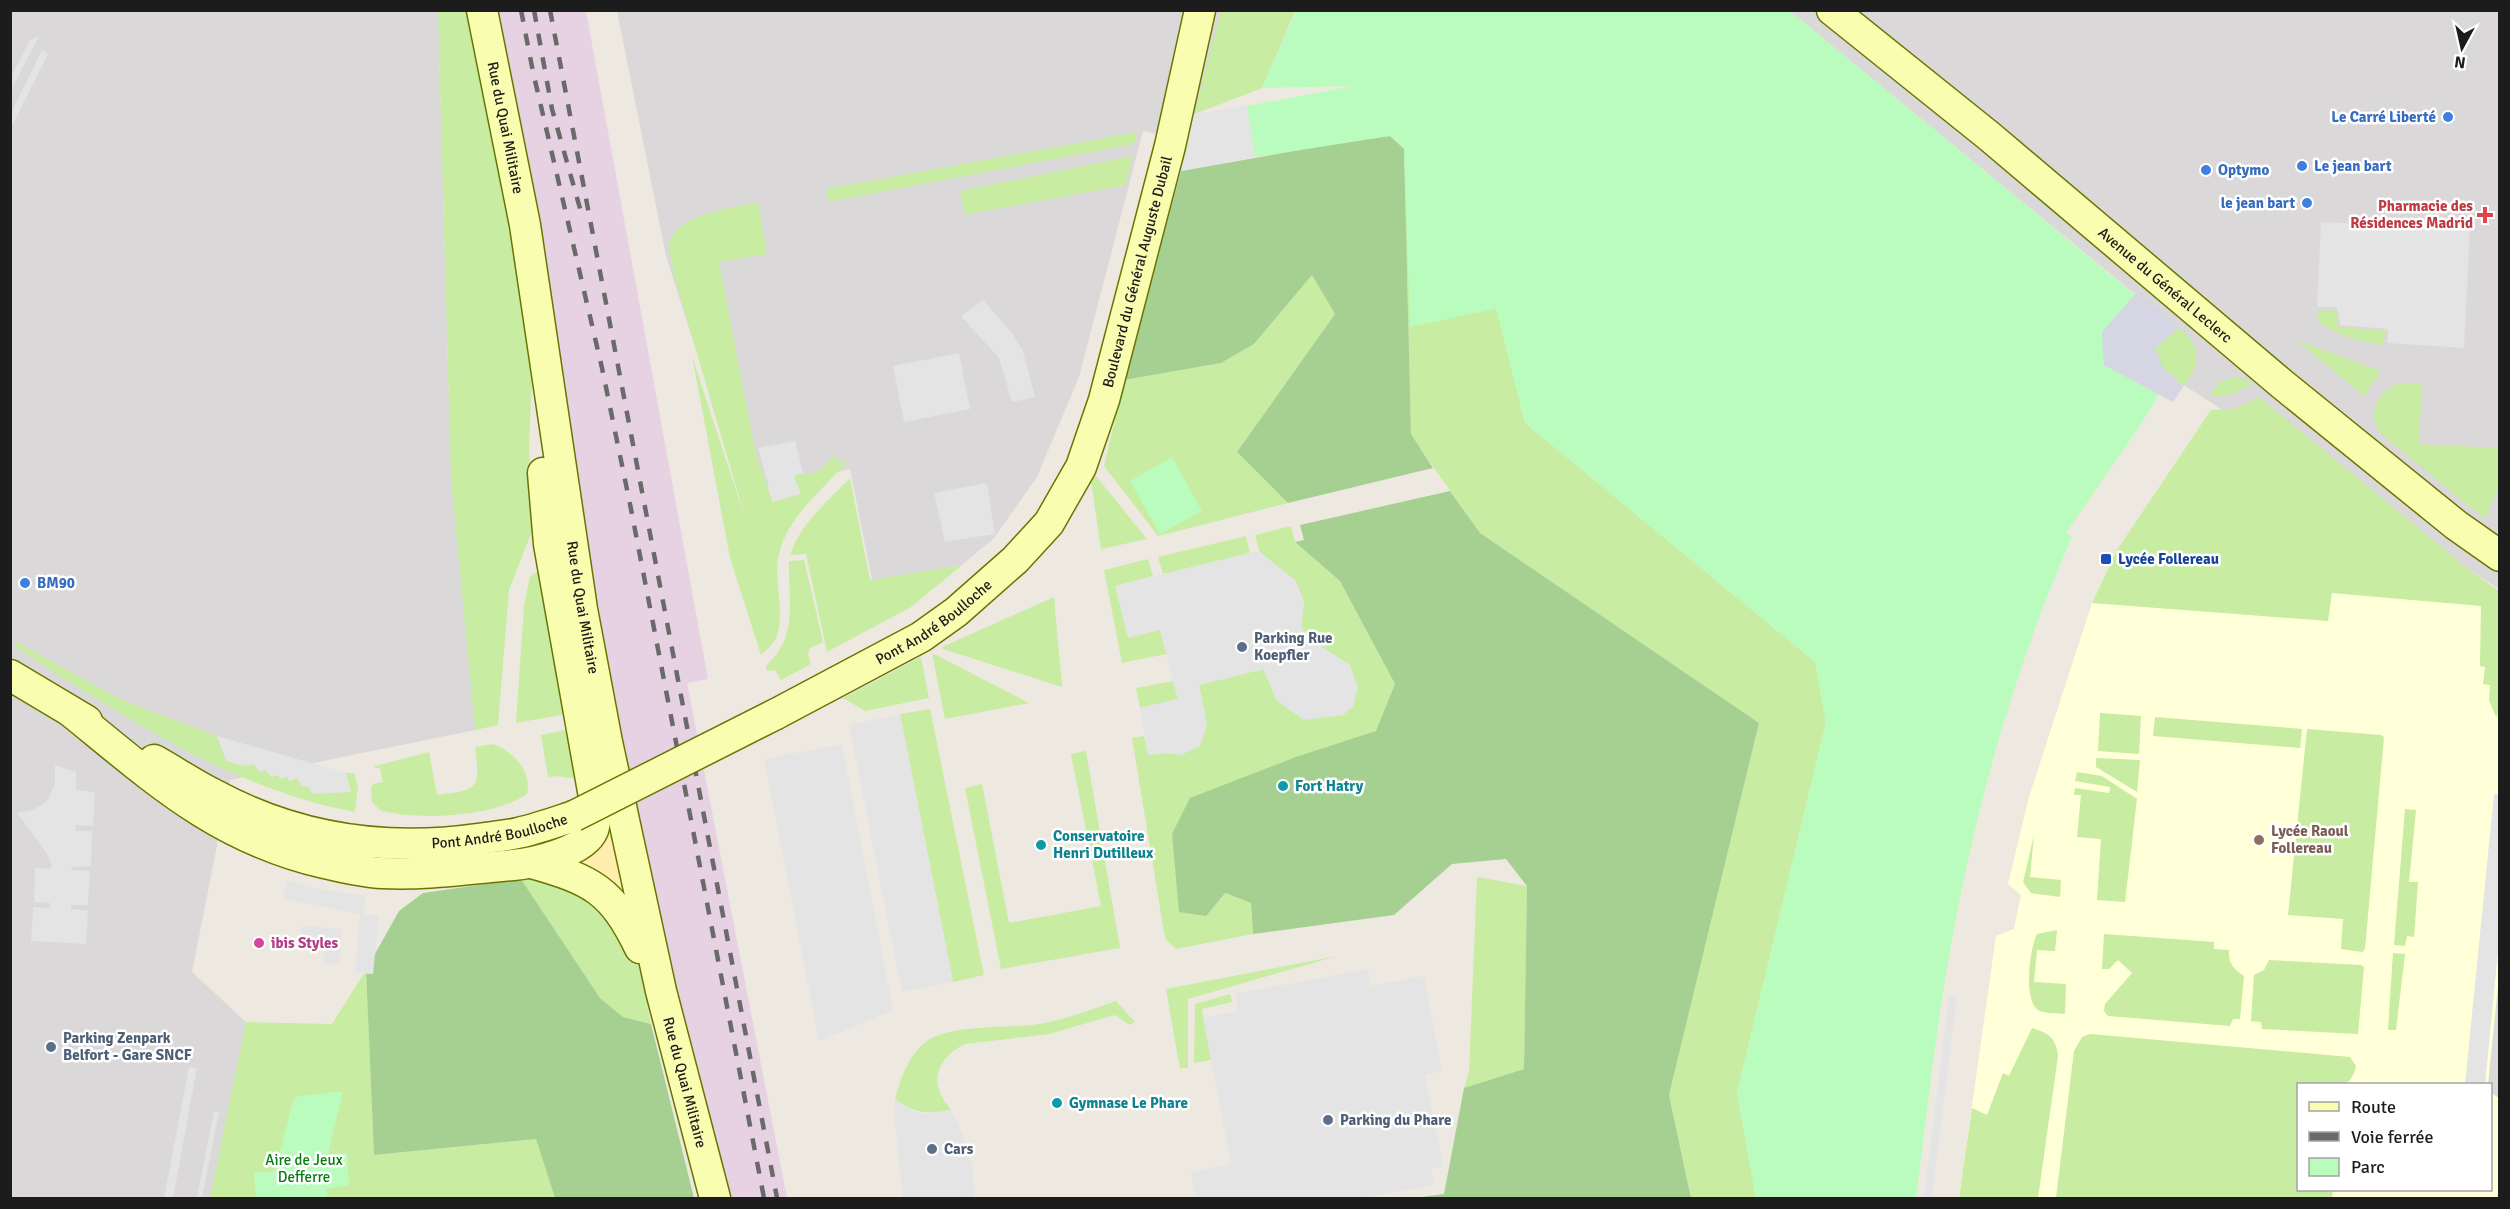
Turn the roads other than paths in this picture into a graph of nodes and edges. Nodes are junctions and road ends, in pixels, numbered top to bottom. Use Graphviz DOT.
graph roads {
  1 [pos="483,10"];
  2 [pos="1200,10"];
  3 [pos="1833,10"];
  4 [pos="542,352"];
  5 [pos="1049,523"];
  6 [pos="2499,556"];
  7 [pos="10,675"];
  8 [pos="70,711"];
  9 [pos="532,863"];
  10 [pos="661,991"];
  11 [pos="714,1198"];
  1 -- 4 [label="street, Rue du Quai Militaire"];
  2 -- 5 [label="street, Boulevard du Général Auguste Dubail"];
  3 -- 6 [label="street, Avenue du Général Leclerc"];
  4 -- 9 [label="street"];
  4 -- 10 [label="street, Rue du Quai Militaire"];
  5 -- 8 [label="street, Pont André Boulloche, bridge"];
  7 -- 8 [label="street, Pont André Boulloche"];
  8 -- 9 [label="street"];
  9 -- 10 [label="street"];
  10 -- 11 [label="street, Rue du Quai Militaire"];
}
